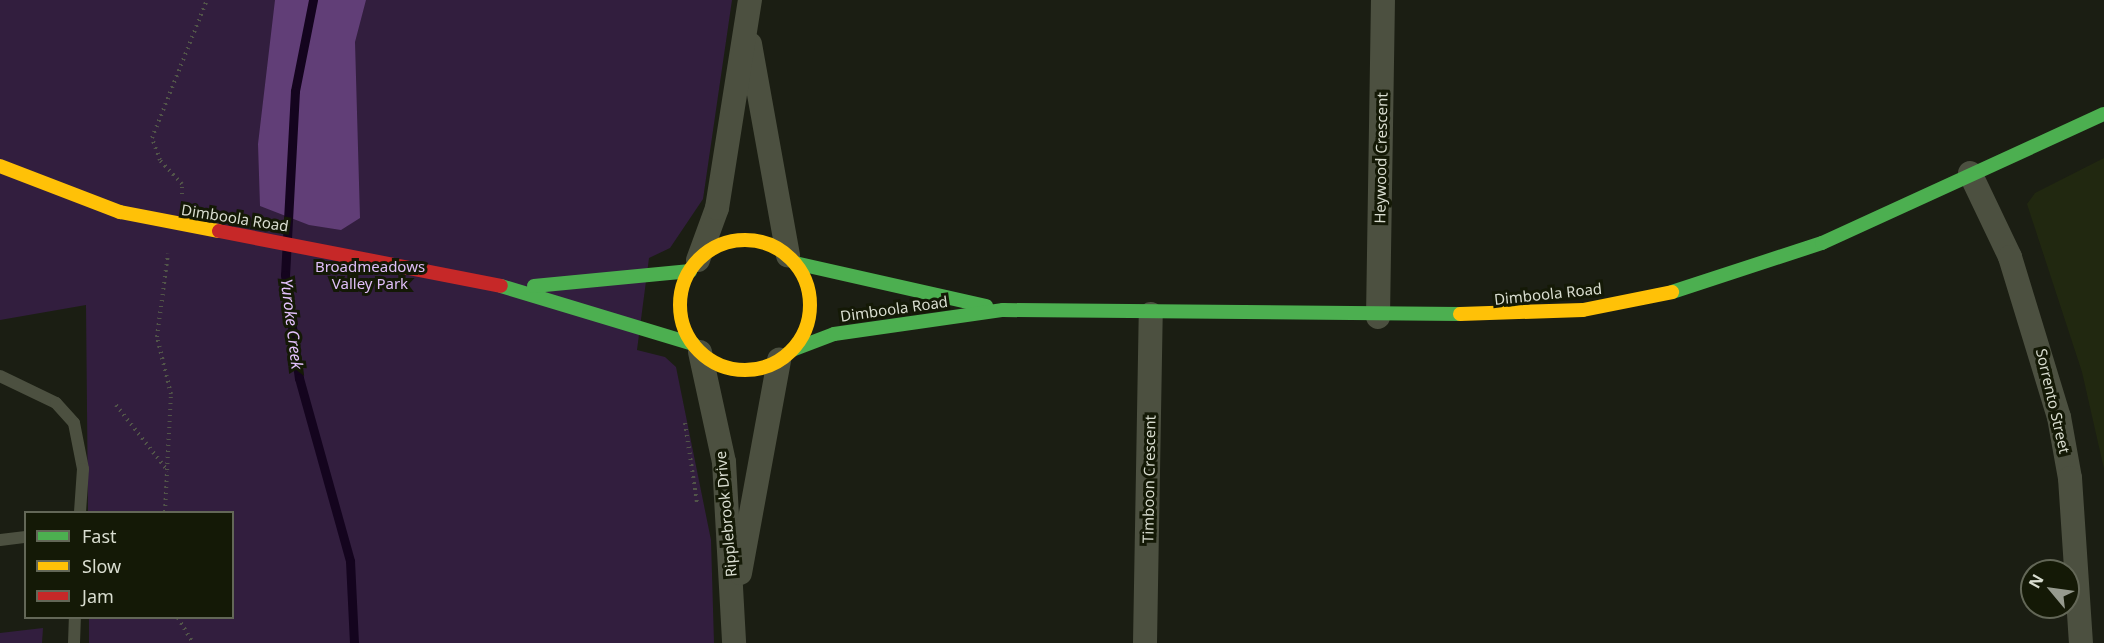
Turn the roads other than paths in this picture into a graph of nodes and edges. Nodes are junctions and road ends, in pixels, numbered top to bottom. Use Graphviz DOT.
graph roads {
  1 [pos="750,0"];
  2 [pos="1383,0"];
  3 [pos="747,27"];
  4 [pos="2096,101"];
  5 [pos="2104,114"];
  6 [pos="2062,129"];
  7 [pos="0,166"];
  8 [pos="1970,173"];
  9 [pos="791,259"];
  10 [pos="694,265"];
  11 [pos="506,287"];
  12 [pos="1003,310"];
  13 [pos="1151,314"];
  14 [pos="1378,317"];
  15 [pos="697,348"];
  16 [pos="786,355"];
  17 [pos="0,376"];
  18 [pos="81,511"];
  19 [pos="24,537"];
  20 [pos="0,540"];
  21 [pos="734,607"];
  22 [pos="75,619"];
  23 [pos="74,643"];
  24 [pos="734,643"];
  25 [pos="1145,643"];
  26 [pos="2081,643"];
  1 -- 3 [label="street"];
  2 -- 14 [label="street, Heywood Crescent"];
  3 -- 9 [label="street"];
  3 -- 10 [label="street"];
  4 -- 6 [label="street, Dimboola Road"];
  5 -- 6 [label="street, Dimboola Road"];
  6 -- 8 [label="street, Dimboola Road"];
  7 -- 11 [label="street, Dimboola Road"];
  8 -- 14 [label="street, Dimboola Road"];
  8 -- 26 [label="street, Sorrento Street"];
  9 -- 10 [label="street"];
  9 -- 12 [label="street, Dimboola Road"];
  9 -- 16 [label="street"];
  10 -- 11 [label="street, Dimboola Road"];
  10 -- 15 [label="street"];
  11 -- 15 [label="street, Dimboola Road"];
  12 -- 13 [label="street, Dimboola Road"];
  12 -- 16 [label="street, Dimboola Road"];
  13 -- 14 [label="street, Dimboola Road"];
  13 -- 25 [label="street, Timboon Crescent"];
  15 -- 16 [label="street"];
  15 -- 21 [label="street, Ripplebrook Drive"];
  16 -- 21 [label="street, Ripplebrook Drive"];
  17 -- 18 [label="lane"];
  19 -- 20 [label="lane"];
  21 -- 24 [label="street, Ripplebrook Drive"];
  22 -- 23 [label="lane"];
}
